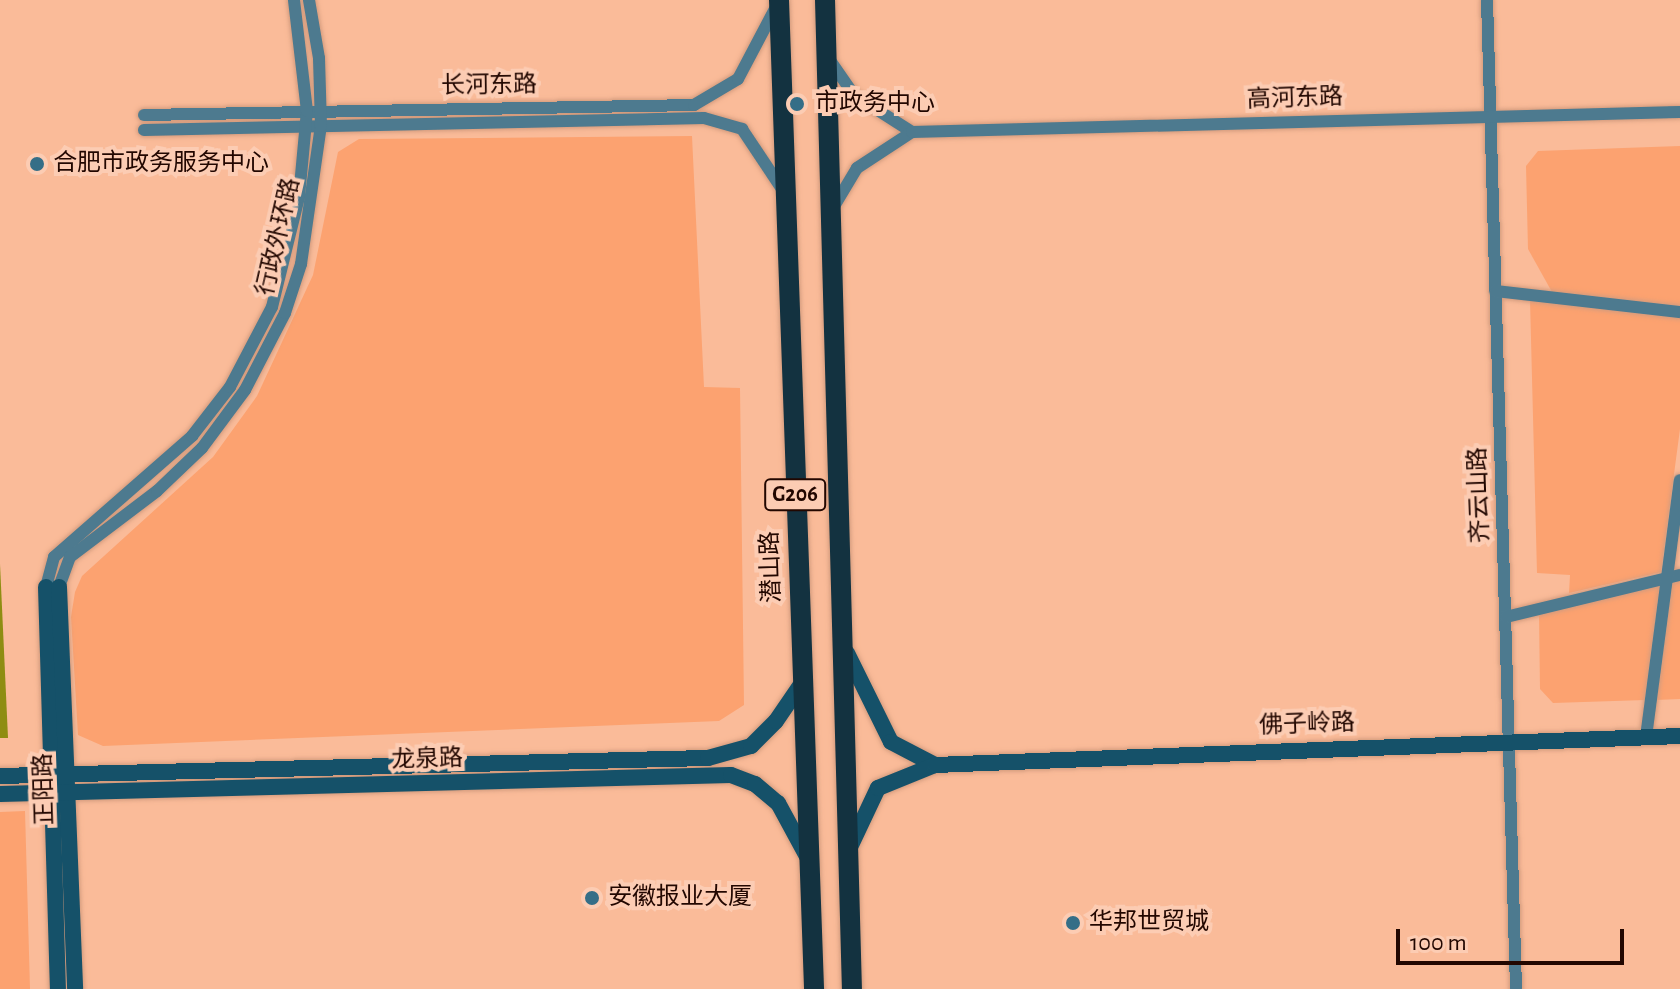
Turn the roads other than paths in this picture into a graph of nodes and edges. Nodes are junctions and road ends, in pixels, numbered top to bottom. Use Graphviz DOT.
graph roads {
  1 [pos="294,0"];
  2 [pos="309,0"];
  3 [pos="779,0"];
  4 [pos="825,0"];
  5 [pos="1487,0"];
  6 [pos="826,55"];
  7 [pos="322,110"];
  8 [pos="307,111"];
  9 [pos="1680,112"];
  10 [pos="144,115"];
  11 [pos="1489,115"];
  12 [pos="305,126"];
  13 [pos="321,126"];
  14 [pos="144,130"];
  15 [pos="912,132"];
  16 [pos="785,195"];
  17 [pos="833,208"];
  18 [pos="1495,291"];
  19 [pos="1680,312"];
  20 [pos="1680,480"];
  21 [pos="1674,576"];
  22 [pos="52,587"];
  23 [pos="1506,617"];
  24 [pos="844,646"];
  25 [pos="802,683"];
  26 [pos="1680,736"];
  27 [pos="1646,737"];
  28 [pos="1510,740"];
  29 [pos="935,765"];
  30 [pos="68,774"];
  31 [pos="49,775"];
  32 [pos="0,776"];
  33 [pos="50,792"];
  34 [pos="69,793"];
  35 [pos="0,794"];
  36 [pos="847,859"];
  37 [pos="811,863"];
  38 [pos="58,989"];
  39 [pos="75,989"];
  40 [pos="814,989"];
  41 [pos="852,989"];
  42 [pos="1516,989"];
  1 -- 8 [label="street, 行政外环路"];
  2 -- 7 [label="street, 行政外环路"];
  3 -- 7 [label="street, 长河东路"];
  3 -- 16 [label="main road, 潜山路 / G206"];
  4 -- 6 [label="main road, G206"];
  5 -- 11 [label="street, 齐云山路"];
  6 -- 15 [label="street"];
  6 -- 17 [label="main road, G206"];
  7 -- 8 [label="street, 长河东路"];
  7 -- 13 [label="street, 行政外环路"];
  8 -- 10 [label="street, 长河东路"];
  8 -- 12 [label="street, 行政外环路"];
  9 -- 11 [label="street, 高河东路"];
  11 -- 15 [label="street, 高河东路"];
  11 -- 18 [label="street, 齐云山路"];
  12 -- 13 [label="street, 长河东路"];
  12 -- 14 [label="street, 长河东路"];
  12 -- 22 [label="street, 行政外环路"];
  13 -- 16 [label="street, 长河东路"];
  13 -- 22 [label="street, 行政外环路"];
  15 -- 17 [label="street"];
  16 -- 25 [label="main road, 潜山路 / G206"];
  17 -- 24 [label="main road, G206"];
  18 -- 19 [label="street"];
  18 -- 23 [label="street, 齐云山路"];
  20 -- 21 [label="street"];
  21 -- 23 [label="street"];
  21 -- 27 [label="street"];
  22 -- 30 [label="street, 正阳路"];
  22 -- 31 [label="street, 正阳路"];
  23 -- 28 [label="street, 齐云山路"];
  24 -- 29 [label="street"];
  24 -- 36 [label="main road, G206"];
  25 -- 30 [label="street, 龙泉路"];
  25 -- 37 [label="main road, 潜山路 / G206"];
  26 -- 27 [label="street, 佛子岭路"];
  27 -- 28 [label="street, 佛子岭路"];
  28 -- 29 [label="street, 佛子岭路"];
  28 -- 42 [label="street, 齐云山路"];
  29 -- 36 [label="street"];
  30 -- 31 [label="street, 龙泉路"];
  30 -- 34 [label="street, 正阳路"];
  31 -- 32 [label="street, 龙泉路"];
  31 -- 33 [label="street, 正阳路"];
  33 -- 34 [label="street, 龙泉路"];
  33 -- 35 [label="street, 龙泉路"];
  33 -- 38 [label="street, 正阳路"];
  34 -- 37 [label="street, 龙泉路"];
  34 -- 39 [label="street, 正阳路"];
  36 -- 41 [label="main road, G206"];
  37 -- 40 [label="main road, 潜山路 / G206"];
}
